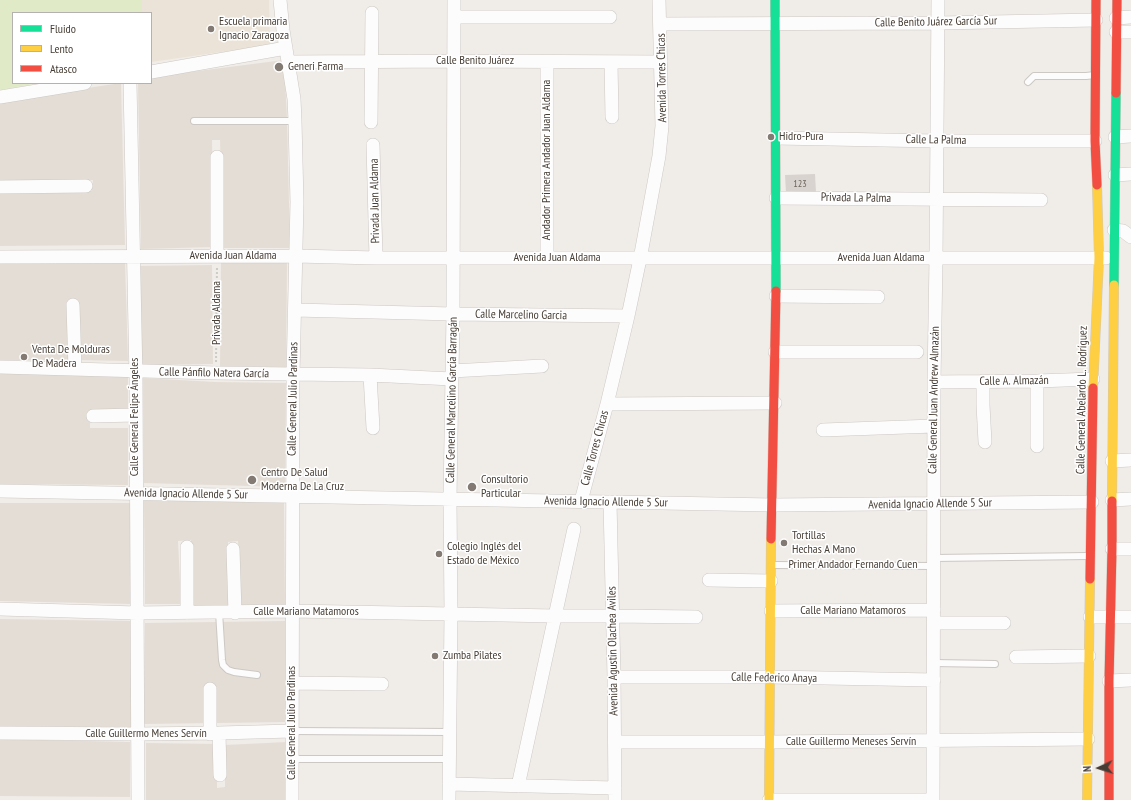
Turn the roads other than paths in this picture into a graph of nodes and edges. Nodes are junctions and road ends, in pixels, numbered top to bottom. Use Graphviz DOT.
graph roads {
  1 [pos="280,0"];
  2 [pos="454,0"];
  3 [pos="659,0"];
  4 [pos="775,0"];
  5 [pos="938,0"];
  6 [pos="1096,0"];
  7 [pos="1117,0"];
  8 [pos="372,13"];
  9 [pos="454,16"];
  10 [pos="610,17"];
  11 [pos="1131,17"];
  12 [pos="1116,18"];
  13 [pos="1096,20"];
  14 [pos="938,23"];
  15 [pos="661,24"];
  16 [pos="775,24"];
  17 [pos="1116,32"];
  18 [pos="1131,32"];
  19 [pos="286,48"];
  20 [pos="454,61"];
  21 [pos="289,62"];
  22 [pos="371,62"];
  23 [pos="547,62"];
  24 [pos="611,62"];
  25 [pos="661,62"];
  26 [pos="152,72"];
  27 [pos="1096,75"];
  28 [pos="1028,82"];
  29 [pos="79,84"];
  30 [pos="130,84"];
  31 [pos="0,97"];
  32 [pos="612,117"];
  33 [pos="194,121"];
  34 [pos="295,121"];
  35 [pos="371,122"];
  36 [pos="1131,136"];
  37 [pos="1115,137"];
  38 [pos="776,138"];
  39 [pos="937,141"];
  40 [pos="1096,141"];
  41 [pos="373,145"];
  42 [pos="659,156"];
  43 [pos="217,157"];
  44 [pos="1131,174"];
  45 [pos="1115,175"];
  46 [pos="86,186"];
  47 [pos="0,187"];
  48 [pos="776,198"];
  49 [pos="937,199"];
  50 [pos="1040,200"];
  51 [pos="1114,236"];
  52 [pos="1131,237"];
  53 [pos="1131,241"];
  54 [pos="133,256"];
  55 [pos="217,256"];
  56 [pos="296,256"];
  57 [pos="0,257"];
  58 [pos="376,258"];
  59 [pos="453,258"];
  60 [pos="547,258"];
  61 [pos="776,258"];
  62 [pos="936,258"];
  63 [pos="1099,258"];
  64 [pos="1114,258"];
  65 [pos="640,259"];
  66 [pos="776,296"];
  67 [pos="878,297"];
  68 [pos="73,305"];
  69 [pos="295,310"];
  70 [pos="453,314"];
  71 [pos="628,316"];
  72 [pos="775,352"];
  73 [pos="917,352"];
  74 [pos="542,366"];
  75 [pos="0,368"];
  76 [pos="76,369"];
  77 [pos="136,371"];
  78 [pos="293,375"];
  79 [pos="452,375"];
  80 [pos="370,376"];
  81 [pos="1093,379"];
  82 [pos="983,381"];
  83 [pos="1037,381"];
  84 [pos="934,382"];
  85 [pos="774,403"];
  86 [pos="607,404"];
  87 [pos="136,415"];
  88 [pos="93,416"];
  89 [pos="934,426"];
  90 [pos="373,428"];
  91 [pos="823,430"];
  92 [pos="985,442"];
  93 [pos="1037,446"];
  94 [pos="1131,460"];
  95 [pos="1112,461"];
  96 [pos="0,491"];
  97 [pos="136,493"];
  98 [pos="292,496"];
  99 [pos="450,499"];
  100 [pos="1131,499"];
  101 [pos="1112,500"];
  102 [pos="581,501"];
  103 [pos="610,502"];
  104 [pos="1092,502"];
  105 [pos="934,504"];
  106 [pos="773,505"];
  107 [pos="574,529"];
  108 [pos="187,547"];
  109 [pos="233,549"];
  110 [pos="1112,549"];
  111 [pos="1131,549"];
  112 [pos="1091,556"];
  113 [pos="934,562"];
  114 [pos="772,565"];
  115 [pos="709,580"];
  116 [pos="771,581"];
  117 [pos="0,609"];
  118 [pos="292,611"];
  119 [pos="771,611"];
  120 [pos="187,612"];
  121 [pos="219,612"];
  122 [pos="137,613"];
  123 [pos="235,613"];
  124 [pos="451,614"];
  125 [pos="555,616"];
  126 [pos="613,616"];
  127 [pos="696,617"];
  128 [pos="934,617"];
  129 [pos="1090,617"];
  130 [pos="1110,617"];
  131 [pos="1131,617"];
  132 [pos="1004,622"];
  133 [pos="1089,656"];
  134 [pos="1016,657"];
  135 [pos="934,663"];
  136 [pos="995,664"];
  137 [pos="257,675"];
  138 [pos="614,677"];
  139 [pos="771,677"];
  140 [pos="934,680"];
  141 [pos="1131,680"];
  142 [pos="1109,681"];
  143 [pos="292,683"];
  144 [pos="382,684"];
  145 [pos="210,689"];
  146 [pos="292,731"];
  147 [pos="450,732"];
  148 [pos="0,733"];
  149 [pos="138,734"];
  150 [pos="215,734"];
  151 [pos="1088,739"];
  152 [pos="933,741"];
  153 [pos="615,742"];
  154 [pos="770,742"];
  155 [pos="292,759"];
  156 [pos="450,759"];
  157 [pos="220,775"];
  158 [pos="449,784"];
  159 [pos="518,786"];
  160 [pos="615,794"];
  161 [pos="138,800"];
  162 [pos="292,800"];
  163 [pos="449,800"];
  164 [pos="769,800"];
  165 [pos="933,800"];
  166 [pos="1087,800"];
  167 [pos="1109,800"];
  1 -- 19 [label="street, Calle General Julio Pardinas"];
  2 -- 9 [label="street, Calle General Marcelino García Barragán"];
  3 -- 15 [label="street, Avenida Torres Chicas"];
  4 -- 16 [label="main road"];
  5 -- 14 [label="street, Calle General Juan Andrew Almazán"];
  6 -- 13 [label="main road, Calle General Abelardo L. Rodríguez"];
  7 -- 12 [label="main road"];
  8 -- 22 [label="street"];
  9 -- 10 [label="street"];
  9 -- 20 [label="street, Calle General Marcelino García Barragán"];
  11 -- 12 [label="street"];
  12 -- 17 [label="main road"];
  13 -- 14 [label="street, Calle Benito Juárez García Sur"];
  13 -- 27 [label="main road, Calle General Abelardo L. Rodríguez"];
  14 -- 16 [label="street, Calle Benito Juárez García Sur"];
  14 -- 39 [label="street, Calle General Juan Andrew Almazán"];
  15 -- 16 [label="street, Calle Benito Juárez García Sur"];
  15 -- 25 [label="street, Avenida Torres Chicas"];
  16 -- 38 [label="main road"];
  17 -- 18 [label="street"];
  17 -- 37 [label="main road"];
  19 -- 21 [label="street, Calle General Julio Pardinas"];
  19 -- 26 [label="street"];
  20 -- 22 [label="street, Calle Benito Juárez"];
  20 -- 23 [label="street, Calle Benito Juárez"];
  20 -- 59 [label="street, Calle General Marcelino García Barragán"];
  21 -- 22 [label="street, Calle Benito Juárez"];
  21 -- 34 [label="street, Calle General Julio Pardinas"];
  22 -- 35 [label="street"];
  23 -- 24 [label="street, Calle Benito Juárez"];
  23 -- 60 [label="street, Andador Primera Andador Juan Aldama"];
  24 -- 25 [label="street, Calle Benito Juárez"];
  24 -- 32 [label="street"];
  25 -- 42 [label="street, Avenida Torres Chicas"];
  27 -- 28 [label="lane"];
  27 -- 40 [label="main road, Calle General Abelardo L. Rodríguez"];
  29 -- 31 [label="street"];
  30 -- 54 [label="street, Calle General Felipe Ángeles"];
  33 -- 34 [label="lane"];
  34 -- 56 [label="street, Calle General Julio Pardinas"];
  36 -- 37 [label="street"];
  37 -- 45 [label="main road"];
  38 -- 39 [label="street, Calle La Palma"];
  38 -- 48 [label="main road"];
  39 -- 40 [label="street, Calle La Palma"];
  39 -- 49 [label="street, Calle General Juan Andrew Almazán"];
  40 -- 63 [label="main road, Calle General Abelardo L. Rodríguez"];
  41 -- 58 [label="street, Privada Juan Aldama"];
  42 -- 65 [label="street, Calle Torres Chicas"];
  43 -- 55 [label="street"];
  44 -- 45 [label="street"];
  45 -- 51 [label="main road"];
  46 -- 47 [label="street"];
  48 -- 49 [label="street, Privada La Palma"];
  48 -- 61 [label="main road"];
  49 -- 50 [label="street, Privada La Palma"];
  49 -- 62 [label="street, Calle General Juan Andrew Almazán"];
  51 -- 52 [label="street"];
  51 -- 53 [label="street"];
  51 -- 64 [label="main road"];
  54 -- 55 [label="street, Avenida Juan Aldama"];
  54 -- 57 [label="street, Avenida Juan Aldama"];
  54 -- 77 [label="street, Calle General Felipe Ángeles"];
  55 -- 56 [label="street, Avenida Juan Aldama"];
  56 -- 58 [label="street, Avenida Juan Aldama"];
  56 -- 69 [label="street, Calle General Julio Pardinas"];
  58 -- 59 [label="street, Avenida Juan Aldama"];
  59 -- 60 [label="street, Avenida Juan Aldama"];
  59 -- 70 [label="street, Calle General Marcelino García Barragán"];
  60 -- 65 [label="street, Avenida Juan Aldama"];
  61 -- 62 [label="street, Avenida Juan Aldama"];
  61 -- 65 [label="street, Avenida Juan Aldama"];
  61 -- 66 [label="main road"];
  62 -- 63 [label="street, Avenida Juan Aldama"];
  62 -- 84 [label="street, Calle General Juan Andrew Almazán"];
  63 -- 64 [label="street, Avenida Juan Aldama"];
  63 -- 81 [label="main road, Calle General Abelardo L. Rodríguez"];
  64 -- 95 [label="main road"];
  65 -- 71 [label="street, Calle Torres Chicas"];
  66 -- 67 [label="street"];
  66 -- 72 [label="main road"];
  68 -- 76 [label="street"];
  69 -- 70 [label="street, Calle Marcelino Garcia"];
  69 -- 78 [label="street, Calle General Julio Pardinas"];
  70 -- 71 [label="street, Calle Marcelino Garcia"];
  70 -- 79 [label="street, Calle General Marcelino García Barragán"];
  71 -- 86 [label="street, Calle Torres Chicas"];
  72 -- 73 [label="street"];
  72 -- 85 [label="main road"];
  74 -- 79 [label="street, Calle Pánfilo Natera García"];
  75 -- 76 [label="street, Calle Pánfilo Natera García"];
  76 -- 77 [label="street, Calle Pánfilo Natera García"];
  77 -- 78 [label="street, Calle Pánfilo Natera García"];
  77 -- 87 [label="street, Calle General Felipe Ángeles"];
  78 -- 80 [label="street, Calle Pánfilo Natera García"];
  78 -- 98 [label="street, Calle General Julio Pardinas"];
  79 -- 80 [label="street, Calle Pánfilo Natera García"];
  79 -- 99 [label="street, Calle General Marcelino García Barragán"];
  80 -- 90 [label="street"];
  81 -- 83 [label="street, Calle A. Almazán"];
  81 -- 104 [label="main road, Calle General Abelardo L. Rodríguez"];
  82 -- 83 [label="street, Calle A. Almazán"];
  82 -- 84 [label="street, Calle A. Almazán"];
  82 -- 92 [label="street"];
  83 -- 93 [label="street"];
  84 -- 89 [label="street, Calle General Juan Andrew Almazán"];
  85 -- 86 [label="street"];
  85 -- 106 [label="main road"];
  86 -- 102 [label="street, Calle Torres Chicas"];
  87 -- 88 [label="street"];
  87 -- 97 [label="street, Calle General Felipe Ángeles"];
  89 -- 91 [label="street"];
  89 -- 105 [label="street, Calle General Juan Andrew Almazán"];
  94 -- 95 [label="street"];
  95 -- 101 [label="main road"];
  96 -- 97 [label="street, Avenida Ignacio Allende 5 Sur"];
  97 -- 98 [label="street, Avenida Ignacio Allende 5 Sur"];
  97 -- 122 [label="street, Calle General Felipe Ángeles"];
  98 -- 99 [label="street, Avenida Ignacio Allende 5 Sur"];
  98 -- 118 [label="street, Calle General Julio Pardinas"];
  99 -- 102 [label="street, Avenida Ignacio Allende 5 Sur"];
  99 -- 124 [label="street, Calle General Marcelino García Barragán"];
  100 -- 101 [label="street"];
  101 -- 110 [label="main road"];
  102 -- 103 [label="street, Avenida Ignacio Allende 5 Sur"];
  103 -- 106 [label="street, Avenida Ignacio Allende 5 Sur"];
  103 -- 126 [label="street, Avenida Agustin Olachea Aviles"];
  104 -- 105 [label="street, Avenida Ignacio Allende 5 Sur"];
  104 -- 112 [label="main road, Calle General Abelardo L. Rodríguez"];
  105 -- 106 [label="street, Avenida Ignacio Allende 5 Sur"];
  105 -- 113 [label="street, Calle General Juan Andrew Almazán"];
  106 -- 114 [label="main road"];
  107 -- 125 [label="street"];
  108 -- 120 [label="street"];
  109 -- 123 [label="street"];
  110 -- 111 [label="street"];
  110 -- 130 [label="main road"];
  112 -- 113 [label="lane, Primer Andador Fernando Cuen"];
  112 -- 129 [label="main road, Calle General Abelardo L. Rodríguez"];
  113 -- 114 [label="lane, Primer Andador Fernando Cuen"];
  113 -- 128 [label="street, Calle General Juan Andrew Almazán"];
  114 -- 116 [label="main road"];
  115 -- 116 [label="street"];
  116 -- 119 [label="main road"];
  117 -- 122 [label="street, Calle Mariano Matamoros"];
  118 -- 123 [label="street, Calle Mariano Matamoros"];
  118 -- 124 [label="street, Calle Mariano Matamoros"];
  118 -- 143 [label="street, Calle General Julio Pardinas"];
  119 -- 128 [label="street, Calle Mariano Matamoros"];
  119 -- 139 [label="main road"];
  120 -- 121 [label="street, Calle Mariano Matamoros"];
  120 -- 122 [label="street, Calle Mariano Matamoros"];
  121 -- 123 [label="street, Calle Mariano Matamoros"];
  121 -- 137 [label="lane"];
  122 -- 149 [label="street, Calle General Felipe Ángeles"];
  124 -- 125 [label="street, Calle Mariano Matamoros"];
  124 -- 147 [label="street, Calle General Marcelino García Barragán"];
  125 -- 126 [label="street, Calle Mariano Matamoros"];
  125 -- 159 [label="street"];
  126 -- 127 [label="street, Calle Mariano Matamoros"];
  126 -- 138 [label="street, Avenida Agustin Olachea Aviles"];
  128 -- 132 [label="street, Calle Mariano Matamoros"];
  128 -- 135 [label="street, Calle General Juan Andrew Almazán"];
  129 -- 130 [label="street"];
  129 -- 133 [label="main road, Calle General Abelardo L. Rodríguez"];
  130 -- 131 [label="street"];
  130 -- 142 [label="main road"];
  133 -- 134 [label="street"];
  133 -- 151 [label="main road, Calle General Abelardo L. Rodríguez"];
  135 -- 136 [label="lane"];
  135 -- 140 [label="street, Calle General Juan Andrew Almazán"];
  138 -- 139 [label="street, Calle Federico Anaya"];
  138 -- 153 [label="street, Avenida Agustin Olachea Aviles"];
  139 -- 140 [label="street, Calle Federico Anaya"];
  139 -- 154 [label="main road"];
  140 -- 152 [label="street, Calle General Juan Andrew Almazán"];
  141 -- 142 [label="street"];
  142 -- 167 [label="main road"];
  143 -- 144 [label="street"];
  143 -- 146 [label="street, Calle General Julio Pardinas"];
  145 -- 150 [label="street"];
  146 -- 147 [label="lane"];
  146 -- 150 [label="street, Calle Guillermo Menes Servín"];
  146 -- 155 [label="street, Calle General Julio Pardinas"];
  147 -- 156 [label="street, Calle General Marcelino García Barragán"];
  148 -- 149 [label="street, Calle Guillermo Menes Servín"];
  149 -- 150 [label="street, Calle Guillermo Menes Servín"];
  149 -- 161 [label="street, Calle General Felipe Ángeles"];
  150 -- 157 [label="street"];
  151 -- 152 [label="street, Calle Guillermo Meneses Servín"];
  151 -- 166 [label="main road, Calle General Abelardo L. Rodríguez"];
  152 -- 154 [label="street, Calle Guillermo Meneses Servín"];
  152 -- 165 [label="street, Calle General Juan Andrew Almazán"];
  153 -- 154 [label="street, Calle Guillermo Meneses Servín"];
  153 -- 160 [label="street, Avenida Agustin Olachea Aviles"];
  154 -- 164 [label="main road"];
  155 -- 156 [label="lane"];
  155 -- 162 [label="street, Calle General Julio Pardinas"];
  156 -- 158 [label="street, Calle General Marcelino García Barragán"];
  158 -- 159 [label="street"];
  158 -- 163 [label="street, Calle General Marcelino García Barragán"];
  159 -- 160 [label="street"];
  164 -- 165 [label="street"];
}
